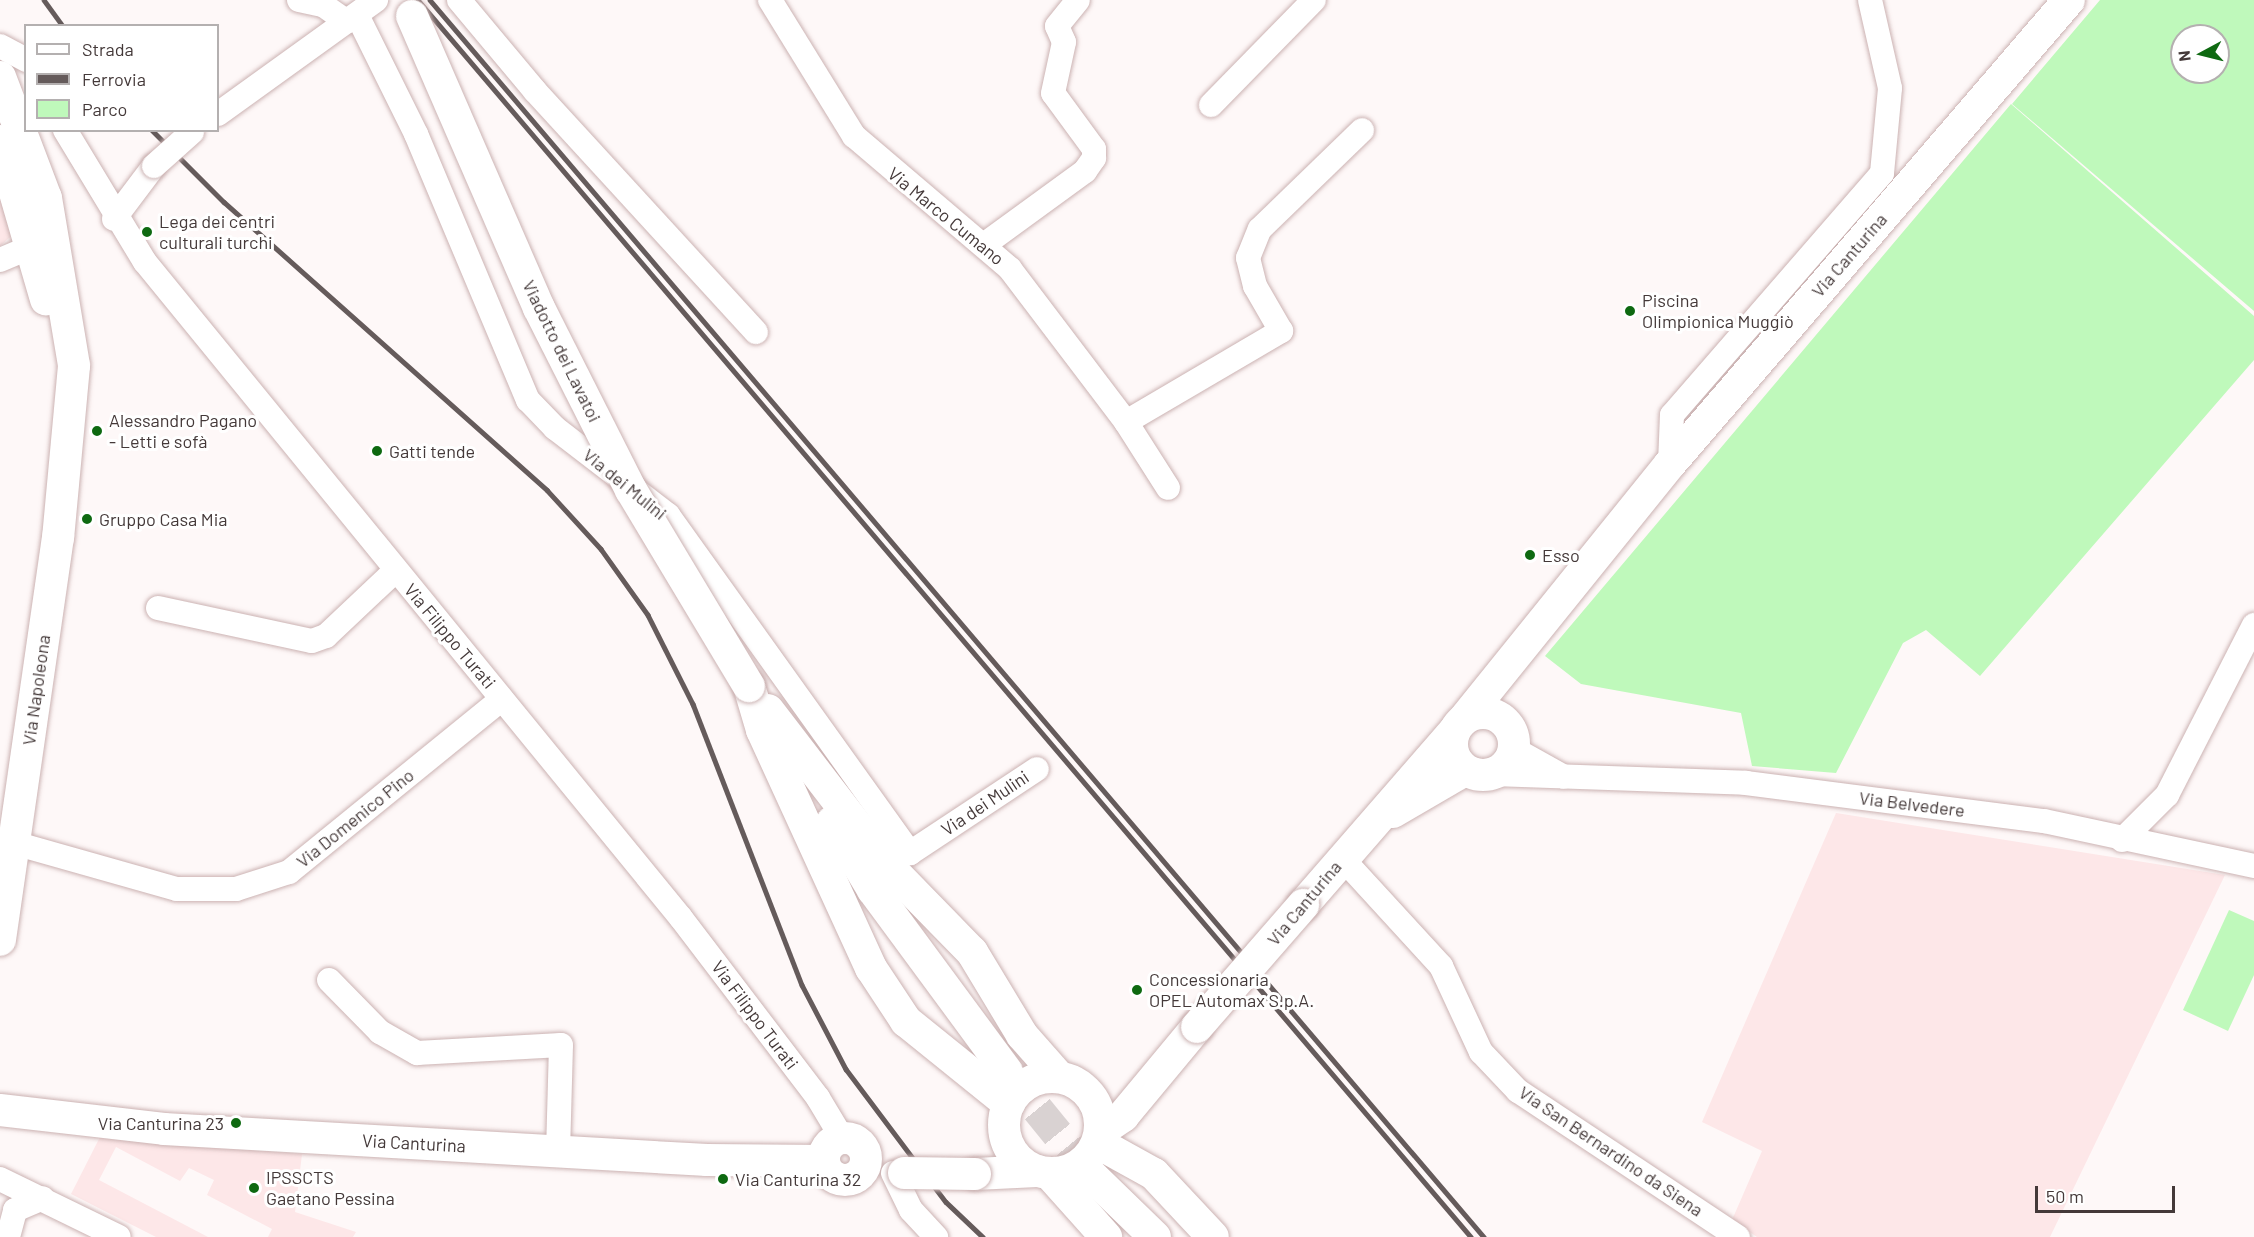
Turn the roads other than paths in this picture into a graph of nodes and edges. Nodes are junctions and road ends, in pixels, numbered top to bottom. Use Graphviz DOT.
graph roads {
  1 [pos="299,0"];
  2 [pos="406,0"];
  3 [pos="459,0"];
  4 [pos="770,0"];
  5 [pos="1078,0"];
  6 [pos="1314,0"];
  7 [pos="1870,0"];
  8 [pos="2069,0"];
  9 [pos="364,10"];
  10 [pos="0,46"];
  11 [pos="24,59"];
  12 [pos="0,77"];
  13 [pos="1211,105"];
  14 [pos="219,113"];
  15 [pos="1362,130"];
  16 [pos="66,132"];
  17 [pos="192,132"];
  18 [pos="0,141"];
  19 [pos="114,219"];
  20 [pos="985,244"];
  21 [pos="33,246"];
  22 [pos="0,260"];
  23 [pos="62,285"];
  24 [pos="756,332"];
  25 [pos="1126,422"];
  26 [pos="70,439"];
  27 [pos="1670,464"];
  28 [pos="1168,488"];
  29 [pos="396,570"];
  30 [pos="158,608"];
  31 [pos="2254,625"];
  32 [pos="1516,650"];
  33 [pos="749,686"];
  34 [pos="502,699"];
  35 [pos="1498,717"];
  36 [pos="1460,724"];
  37 [pos="1514,749"];
  38 [pos="1037,769"];
  39 [pos="1479,772"];
  40 [pos="1566,778"];
  41 [pos="1372,823"];
  42 [pos="2122,840"];
  43 [pos="14,843"];
  44 [pos="1342,858"];
  45 [pos="2254,866"];
  46 [pos="0,940"];
  47 [pos="329,980"];
  48 [pos="1007,1072"];
  49 [pos="1070,1081"];
  50 [pos="1142,1090"];
  51 [pos="1009,1104"];
  52 [pos="1,1111"];
  53 [pos="1005,1134"];
  54 [pos="1099,1137"];
  55 [pos="833,1150"];
  56 [pos="558,1152"];
  57 [pos="887,1171"];
  58 [pos="1043,1172"];
  59 [pos="975,1174"];
  60 [pos="1091,1174"];
  61 [pos="0,1179"];
  62 [pos="43,1198"];
  63 [pos="928,1229"];
  64 [pos="8,1237"];
  65 [pos="119,1237"];
  66 [pos="1106,1237"];
  67 [pos="1155,1237"];
  68 [pos="1213,1237"];
  69 [pos="1738,1237"];
  1 -- 9 [label="street"];
  2 -- 33 [label="main road, Viadotto dei Lavatoi, bridge"];
  3 -- 24 [label="street"];
  4 -- 20 [label="street, Via Marco Cumano"];
  5 -- 20 [label="street"];
  6 -- 13 [label="street"];
  7 -- 27 [label="street"];
  8 -- 27 [label="main road, Via Canturina"];
  9 -- 14 [label="street"];
  9 -- 38 [label="street, Via dei Mulini"];
  10 -- 11 [label="street"];
  12 -- 23 [label="main road, Via Napoleona"];
  15 -- 25 [label="street"];
  16 -- 19 [label="street, Via Filippo Turati"];
  17 -- 19 [label="street, bridge"];
  18 -- 21 [label="main road, Via Napoleona"];
  19 -- 29 [label="street, Via Filippo Turati"];
  20 -- 25 [label="street, Via Marco Cumano"];
  21 -- 22 [label="street"];
  21 -- 23 [label="main road, Via Napoleona"];
  21 -- 26 [label="main road, Via Napoleona"];
  23 -- 26 [label="main road, Via Napoleona"];
  25 -- 28 [label="street, Via Marco Cumano"];
  26 -- 43 [label="main road, Via Napoleona"];
  27 -- 32 [label="main road, Via Canturina"];
  29 -- 30 [label="street"];
  29 -- 34 [label="street, Via Filippo Turati"];
  31 -- 42 [label="street"];
  32 -- 35 [label="main road, Via Canturina"];
  32 -- 36 [label="main road, Via Canturina"];
  33 -- 48 [label="main road"];
  33 -- 49 [label="main road"];
  33 -- 51 [label="main road"];
  34 -- 43 [label="street, Via Domenico Pino"];
  34 -- 55 [label="street, Via Filippo Turati"];
  35 -- 36 [label="main road"];
  35 -- 37 [label="main road"];
  36 -- 39 [label="main road"];
  36 -- 41 [label="main road, Via Canturina"];
  37 -- 39 [label="main road"];
  37 -- 40 [label="street, Via Belvedere"];
  39 -- 40 [label="street, Via Belvedere"];
  39 -- 41 [label="main road, Via Canturina"];
  40 -- 42 [label="street, Via Belvedere"];
  41 -- 44 [label="main road, Via Canturina"];
  42 -- 45 [label="street, Via Belvedere"];
  43 -- 46 [label="main road, Via Napoleona"];
  44 -- 50 [label="main road, Via Canturina, bridge"];
  44 -- 69 [label="street, Via San Bernardino da Siena"];
  47 -- 56 [label="street"];
  49 -- 50 [label="main road"];
  49 -- 51 [label="main road"];
  49 -- 54 [label="main road"];
  50 -- 54 [label="main road, Via Canturina"];
  51 -- 53 [label="main road"];
  52 -- 56 [label="main road, Via Canturina"];
  53 -- 58 [label="main road"];
  53 -- 59 [label="main road"];
  54 -- 58 [label="main road"];
  54 -- 68 [label="main road"];
  55 -- 56 [label="main road, Via Canturina"];
  55 -- 57 [label="main road"];
  57 -- 59 [label="main road, bridge"];
  57 -- 63 [label="street"];
  58 -- 59 [label="main road"];
  58 -- 66 [label="main road"];
  60 -- 67 [label="main road"];
  61 -- 62 [label="street"];
  62 -- 64 [label="street"];
  62 -- 65 [label="street"];
}
